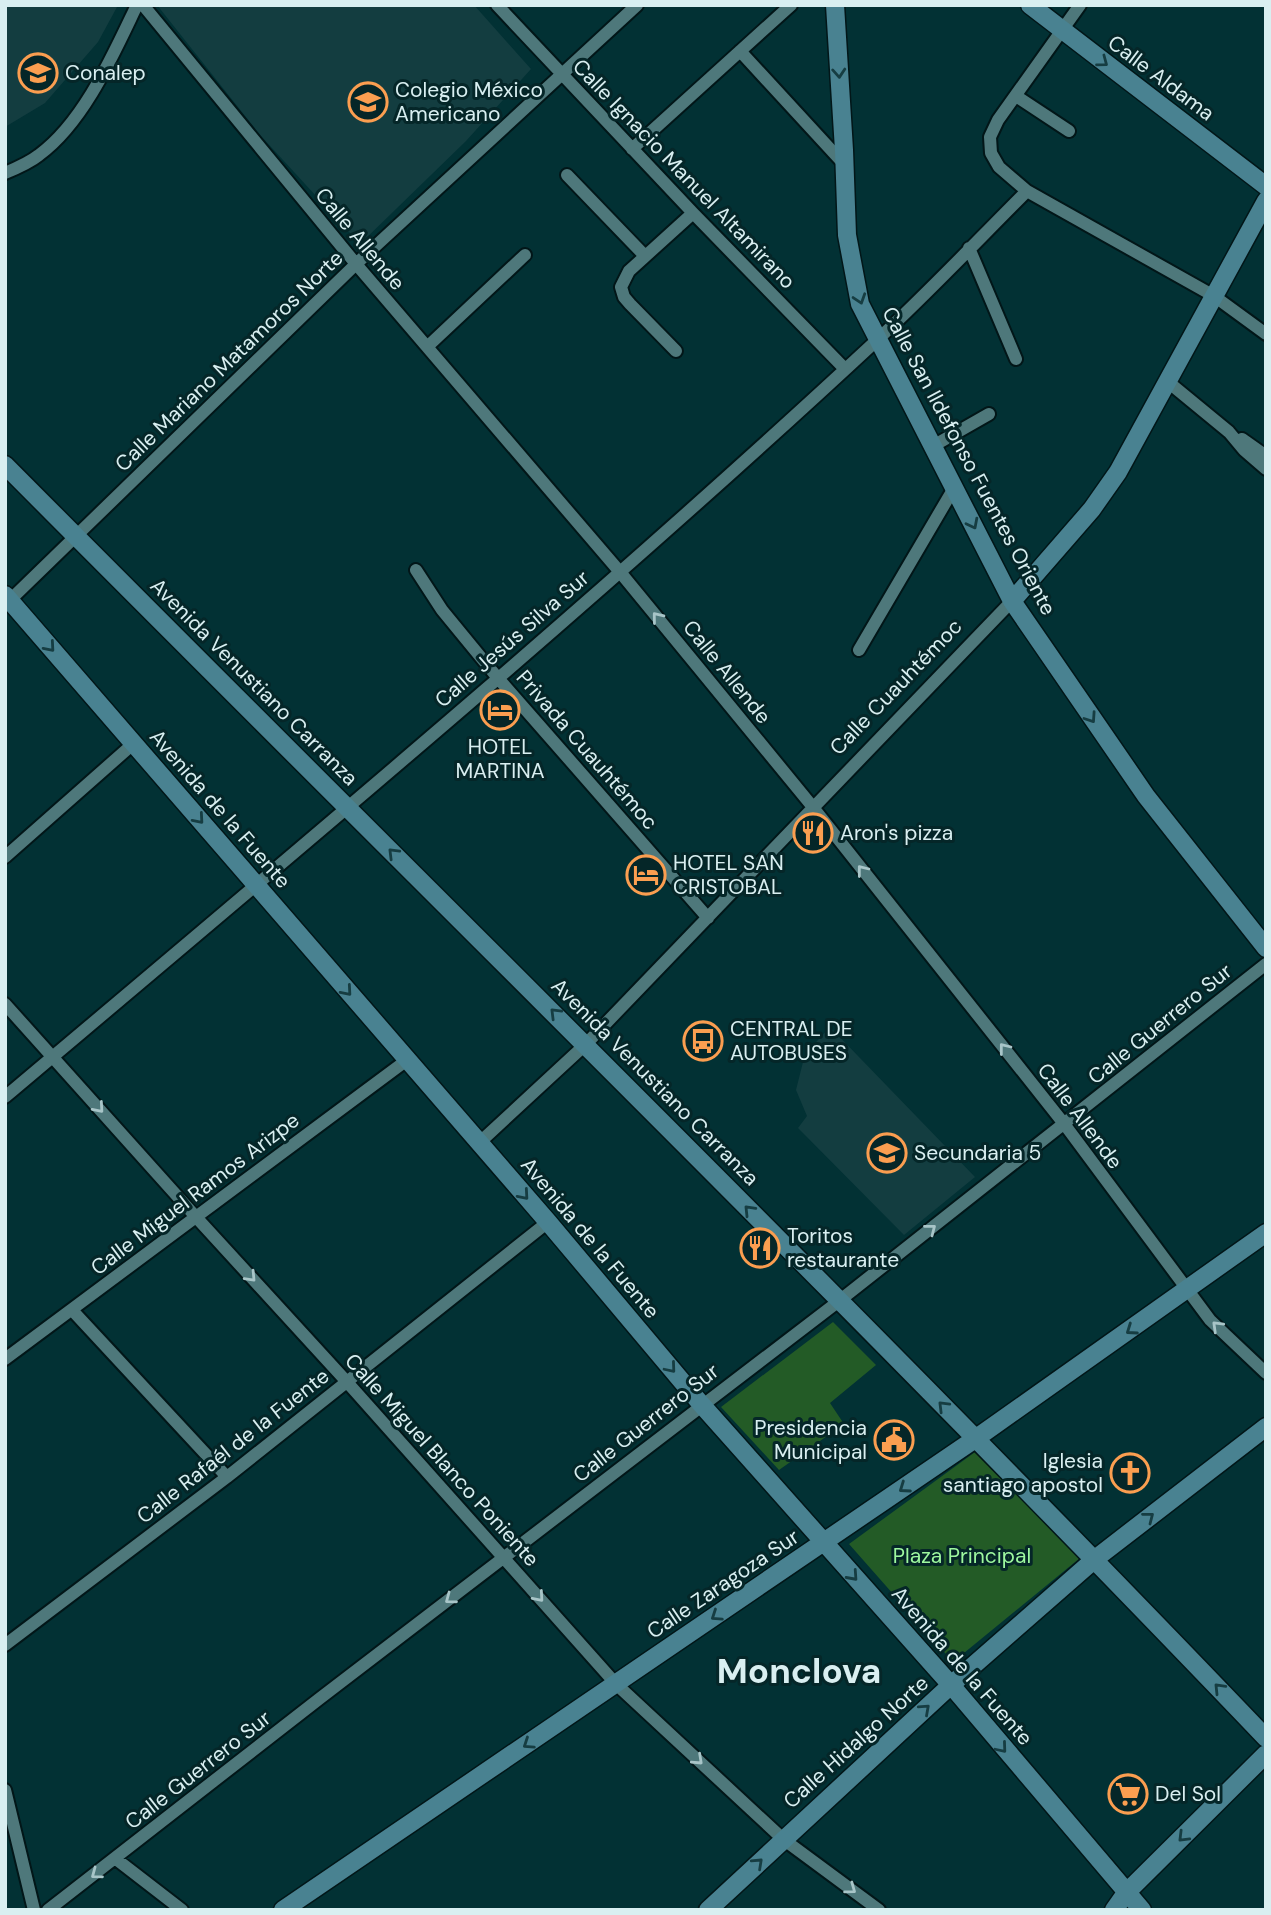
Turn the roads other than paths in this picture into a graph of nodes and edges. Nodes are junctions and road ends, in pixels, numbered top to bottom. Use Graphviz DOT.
graph roads {
  1 [pos="137,5"];
  2 [pos="144,5"];
  3 [pos="497,5"];
  4 [pos="637,5"];
  5 [pos="790,5"];
  6 [pos="835,5"];
  7 [pos="1030,5"];
  8 [pos="1080,5"];
  9 [pos="1063,32"];
  10 [pos="740,51"];
  11 [pos="563,76"];
  12 [pos="1016,96"];
  13 [pos="1069,131"];
  14 [pos="632,149"];
  15 [pos="844,164"];
  16 [pos="5,173"];
  17 [pos="567,175"];
  18 [pos="1266,186"];
  19 [pos="1027,191"];
  20 [pos="1266,201"];
  21 [pos="693,213"];
  22 [pos="969,248"];
  23 [pos="525,255"];
  24 [pos="645,256"];
  25 [pos="356,264"];
  26 [pos="1213,296"];
  27 [pos="1266,334"];
  28 [pos="878,339"];
  29 [pos="427,347"];
  30 [pos="676,351"];
  31 [pos="1016,359"];
  32 [pos="845,369"];
  33 [pos="1167,381"];
  34 [pos="989,414"];
  35 [pos="1229,432"];
  36 [pos="933,446"];
  37 [pos="1266,456"];
  38 [pos="5,465"];
  39 [pos="1266,469"];
  40 [pos="954,488"];
  41 [pos="76,536"];
  42 [pos="416,570"];
  43 [pos="620,572"];
  44 [pos="7,600"];
  45 [pos="1012,601"];
  46 [pos="859,650"];
  47 [pos="497,677"];
  48 [pos="134,744"];
  49 [pos="812,806"];
  50 [pos="347,807"];
  51 [pos="5,857"];
  52 [pos="256,886"];
  53 [pos="708,918"];
  54 [pos="1266,948"];
  55 [pos="1266,964"];
  56 [pos="5,1004"];
  57 [pos="586,1044"];
  58 [pos="53,1056"];
  59 [pos="407,1060"];
  60 [pos="5,1097"];
  61 [pos="1065,1125"];
  62 [pos="479,1143"];
  63 [pos="196,1217"];
  64 [pos="548,1222"];
  65 [pos="1266,1233"];
  66 [pos="1186,1291"];
  67 [pos="839,1301"];
  68 [pos="72,1310"];
  69 [pos="5,1359"];
  70 [pos="1266,1373"];
  71 [pos="347,1382"];
  72 [pos="701,1404"];
  73 [pos="1266,1427"];
  74 [pos="975,1438"];
  75 [pos="227,1477"];
  76 [pos="823,1543"];
  77 [pos="504,1558"];
  78 [pos="1095,1559"];
  79 [pos="5,1645"];
  80 [pos="616,1685"];
  81 [pos="951,1685"];
  82 [pos="1266,1738"];
  83 [pos="1266,1754"];
  84 [pos="5,1790"];
  85 [pos="783,1839"];
  86 [pos="116,1859"];
  87 [pos="1126,1893"];
  88 [pos="34,1910"];
  89 [pos="48,1910"];
  90 [pos="182,1910"];
  91 [pos="283,1910"];
  92 [pos="708,1910"];
  93 [pos="879,1910"];
  94 [pos="1114,1910"];
  95 [pos="1142,1910"];
  1 -- 16 [label="street"];
  2 -- 25 [label="street, Calle Allende"];
  3 -- 11 [label="street, Calle Ignacio Manuel Altamirano"];
  4 -- 11 [label="street, Calle Mariano Matamoros Norte"];
  5 -- 10 [label="street"];
  6 -- 15 [label="street, Calle San Ildefonso Fuentes Oriente, one-way"];
  7 -- 9 [label="street, Calle Aldama"];
  8 -- 9 [label="street"];
  9 -- 12 [label="street"];
  9 -- 18 [label="street, Calle Aldama, one-way"];
  10 -- 14 [label="street"];
  10 -- 15 [label="street"];
  11 -- 14 [label="street, Calle Ignacio Manuel Altamirano"];
  11 -- 25 [label="street, Calle Mariano Matamoros Norte"];
  12 -- 13 [label="street"];
  12 -- 19 [label="street"];
  14 -- 21 [label="street, Calle Ignacio Manuel Altamirano"];
  15 -- 28 [label="street, Calle San Ildefonso Fuentes Oriente, one-way"];
  17 -- 24 [label="street"];
  19 -- 22 [label="street, Calle Jesús Silva Sur"];
  19 -- 26 [label="street"];
  20 -- 26 [label="street, Calle Cuauhtémoc"];
  21 -- 24 [label="street"];
  21 -- 32 [label="street, Calle Ignacio Manuel Altamirano"];
  22 -- 28 [label="street, Calle Jesús Silva Sur"];
  22 -- 31 [label="street"];
  23 -- 29 [label="street"];
  24 -- 30 [label="street"];
  25 -- 29 [label="street, Calle Allende"];
  25 -- 41 [label="street, Calle Mariano Matamoros Norte"];
  26 -- 27 [label="street"];
  26 -- 33 [label="street, Calle Cuauhtémoc"];
  28 -- 32 [label="street, Calle Jesús Silva Sur"];
  28 -- 36 [label="street, Calle San Ildefonso Fuentes Oriente"];
  29 -- 43 [label="street, Calle Allende"];
  32 -- 43 [label="street, Calle Jesús Silva Sur"];
  33 -- 35 [label="street"];
  33 -- 45 [label="street, Calle Cuauhtémoc"];
  34 -- 36 [label="street"];
  35 -- 37 [label="street"];
  35 -- 39 [label="street"];
  36 -- 40 [label="street, Calle San Ildefonso Fuentes Oriente"];
  38 -- 41 [label="street, Avenida Venustiano Carranza"];
  40 -- 45 [label="street, Calle San Ildefonso Fuentes Oriente, one-way"];
  40 -- 46 [label="street"];
  41 -- 44 [label="street, Calle Mariano Matamoros Norte"];
  41 -- 50 [label="street, Avenida Venustiano Carranza"];
  42 -- 47 [label="street, Privada Cuauhtémoc"];
  43 -- 47 [label="street, Calle Jesús Silva Sur"];
  49 -- 43 [label="street, Calle Allende, one-way"];
  44 -- 48 [label="street, Avenida de la Fuente, one-way"];
  45 -- 49 [label="street, Calle Cuauhtémoc"];
  45 -- 54 [label="street, Calle San Ildefonso Fuentes Oriente, one-way"];
  47 -- 50 [label="street, Calle Jesús Silva Sur"];
  47 -- 53 [label="street, Privada Cuauhtémoc"];
  48 -- 51 [label="street"];
  48 -- 52 [label="street, Avenida de la Fuente, one-way"];
  49 -- 53 [label="street, Calle Cuauhtémoc"];
  61 -- 49 [label="street, Calle Allende, one-way"];
  50 -- 52 [label="street, Calle Jesús Silva Sur"];
  57 -- 50 [label="street, Avenida Venustiano Carranza, one-way"];
  52 -- 58 [label="street, Calle Jesús Silva Sur"];
  52 -- 59 [label="street, Avenida de la Fuente, one-way"];
  53 -- 57 [label="street, Calle Cuauhtémoc"];
  55 -- 61 [label="street, Calle Guerrero Sur"];
  56 -- 58 [label="street, Calle Miguel Blanco Poniente"];
  57 -- 62 [label="street, Calle Cuauhtémoc"];
  67 -- 57 [label="street, Avenida Venustiano Carranza, one-way"];
  58 -- 60 [label="street, Calle Jesús Silva Sur"];
  58 -- 63 [label="street, Calle Miguel Blanco Poniente, one-way"];
  59 -- 62 [label="street, Avenida de la Fuente"];
  59 -- 63 [label="street, Calle Miguel Ramos Arizpe"];
  61 -- 66 [label="street, Calle Allende"];
  67 -- 61 [label="street, Calle Guerrero Sur, one-way"];
  62 -- 64 [label="street, Avenida de la Fuente, one-way"];
  63 -- 68 [label="street, Calle Miguel Ramos Arizpe"];
  63 -- 71 [label="street, Calle Miguel Blanco Poniente, one-way"];
  64 -- 71 [label="street, Calle Rafaél de la Fuente"];
  64 -- 72 [label="street, Avenida de la Fuente, one-way"];
  65 -- 66 [label="street, Calle Zaragoza Sur"];
  70 -- 66 [label="street, Calle Allende, one-way"];
  66 -- 74 [label="street, Calle Zaragoza Sur, one-way"];
  67 -- 72 [label="street, Calle Guerrero Sur"];
  74 -- 67 [label="street, Avenida Venustiano Carranza, one-way"];
  68 -- 69 [label="street, Calle Miguel Ramos Arizpe"];
  68 -- 75 [label="street"];
  71 -- 75 [label="street, Calle Rafaél de la Fuente"];
  71 -- 77 [label="street, Calle Miguel Blanco Poniente"];
  72 -- 76 [label="street, Avenida de la Fuente"];
  72 -- 77 [label="street, Calle Guerrero Sur"];
  78 -- 73 [label="street, Calle Hidalgo Norte, one-way"];
  74 -- 76 [label="street, Calle Zaragoza Sur, one-way"];
  74 -- 78 [label="street, Avenida Venustiano Carranza"];
  75 -- 79 [label="street, Calle Rafaél de la Fuente"];
  76 -- 80 [label="street, Calle Zaragoza Sur, one-way"];
  76 -- 81 [label="street, Avenida de la Fuente, one-way"];
  77 -- 80 [label="street, Calle Miguel Blanco Poniente, one-way"];
  77 -- 86 [label="street, Calle Guerrero Sur, one-way"];
  78 -- 81 [label="street, Calle Hidalgo Norte"];
  82 -- 78 [label="street, Avenida Venustiano Carranza, one-way"];
  80 -- 85 [label="street, Calle Miguel Blanco Poniente, one-way"];
  80 -- 91 [label="street, Calle Zaragoza Sur, one-way"];
  85 -- 81 [label="street, Calle Hidalgo Norte, one-way"];
  81 -- 87 [label="street, Avenida de la Fuente, one-way"];
  83 -- 87 [label="street, one-way"];
  84 -- 88 [label="street"];
  92 -- 85 [label="street, Calle Hidalgo Norte, one-way"];
  85 -- 93 [label="street, Calle Miguel Blanco Poniente, one-way"];
  86 -- 89 [label="street, Calle Guerrero Sur, one-way"];
  86 -- 90 [label="street"];
  87 -- 94 [label="street"];
  87 -- 95 [label="street, Avenida de la Fuente"];
}
